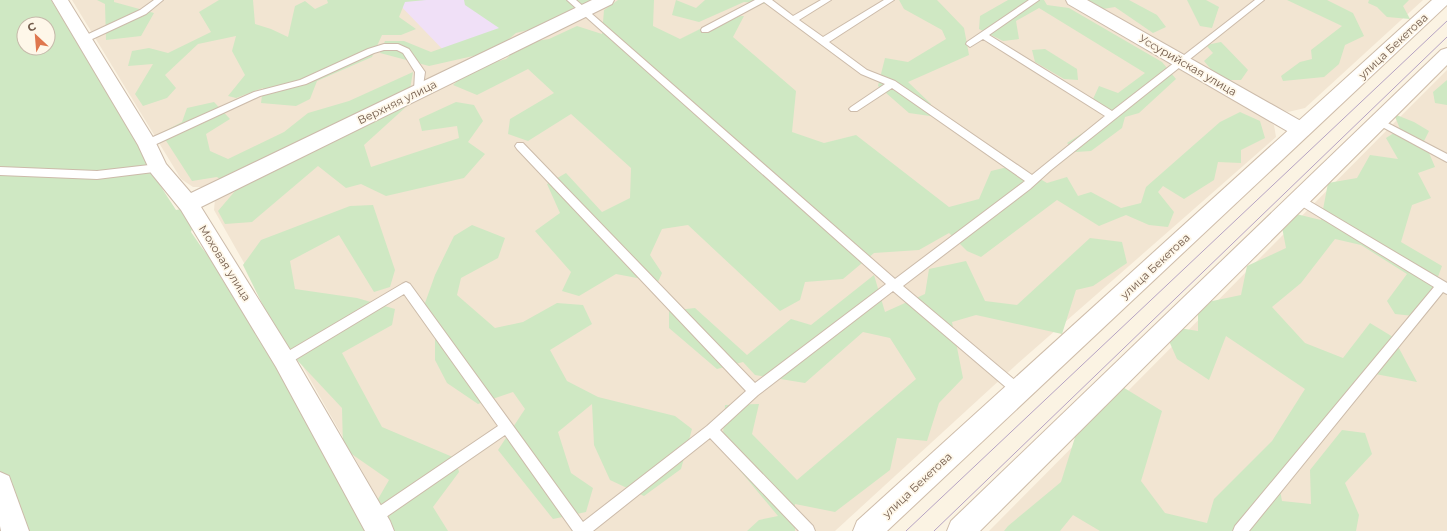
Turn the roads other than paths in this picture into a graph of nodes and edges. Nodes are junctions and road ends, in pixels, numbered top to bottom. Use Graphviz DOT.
graph roads {
  1 [pos="60,0"];
  2 [pos="159,0"];
  3 [pos="606,0"];
  4 [pos="762,0"];
  5 [pos="766,0"];
  6 [pos="827,0"];
  7 [pos="890,0"];
  8 [pos="1035,0"];
  9 [pos="1074,0"];
  10 [pos="1260,0"];
  11 [pos="1442,0"];
  12 [pos="577,5"];
  13 [pos="793,20"];
  14 [pos="705,30"];
  15 [pos="984,35"];
  16 [pos="85,39"];
  17 [pos="822,41"];
  18 [pos="970,44"];
  19 [pos="1447,54"];
  20 [pos="1181,62"];
  21 [pos="892,83"];
  22 [pos="419,91"];
  23 [pos="854,109"];
  24 [pos="1112,116"];
  25 [pos="1378,121"];
  26 [pos="1301,130"];
  27 [pos="147,144"];
  28 [pos="520,146"];
  29 [pos="1447,158"];
  30 [pos="158,168"];
  31 [pos="0,171"];
  32 [pos="1032,180"];
  33 [pos="1299,199"];
  34 [pos="188,204"];
  35 [pos="894,285"];
  36 [pos="1444,287"];
  37 [pos="284,360"];
  38 [pos="754,391"];
  39 [pos="1019,391"];
  40 [pos="506,427"];
  41 [pos="711,430"];
  42 [pos="0,485"];
  43 [pos="377,525"];
  44 [pos="15,531"];
  45 [pos="582,531"];
  46 [pos="808,531"];
  47 [pos="867,531"];
  48 [pos="961,531"];
  49 [pos="1240,531"];
  1 -- 16 [label="main road, Моховая улица"];
  2 -- 16 [label="lane"];
  3 -- 12 [label="main road, Верхняя улица"];
  4 -- 14 [label="lane"];
  5 -- 13 [label="lane"];
  6 -- 13 [label="lane"];
  7 -- 17 [label="lane"];
  8 -- 15 [label="lane"];
  9 -- 20 [label="main road, Уссурийская улица"];
  10 -- 20 [label="lane"];
  11 -- 26 [label="main road, улица Бекетова"];
  12 -- 22 [label="main road, Верхняя улица"];
  12 -- 35 [label="lane"];
  13 -- 17 [label="lane"];
  15 -- 18 [label="lane"];
  15 -- 24 [label="lane"];
  16 -- 27 [label="main road, Моховая улица"];
  17 -- 21 [label="lane"];
  19 -- 25 [label="main road"];
  20 -- 24 [label="lane"];
  20 -- 26 [label="main road, Уссурийская улица"];
  21 -- 23 [label="lane"];
  21 -- 32 [label="lane"];
  22 -- 27 [label="lane"];
  22 -- 34 [label="main road, Верхняя улица"];
  24 -- 32 [label="lane"];
  25 -- 29 [label="lane"];
  25 -- 33 [label="main road"];
  26 -- 39 [label="main road, улица Бекетова"];
  27 -- 30 [label="main road, Моховая улица"];
  28 -- 38 [label="lane"];
  30 -- 31 [label="lane"];
  30 -- 34 [label="main road, Моховая улица"];
  32 -- 35 [label="lane"];
  33 -- 36 [label="lane"];
  33 -- 48 [label="main road"];
  34 -- 37 [label="main road, Моховая улица"];
  35 -- 38 [label="lane"];
  35 -- 39 [label="lane"];
  36 -- 49 [label="lane"];
  37 -- 40 [label="lane"];
  37 -- 43 [label="main road, Моховая улица"];
  38 -- 41 [label="lane"];
  39 -- 47 [label="main road, улица Бекетова"];
  40 -- 43 [label="lane"];
  40 -- 45 [label="lane"];
  41 -- 45 [label="lane"];
  41 -- 46 [label="lane"];
  42 -- 44 [label="main road"];
}
